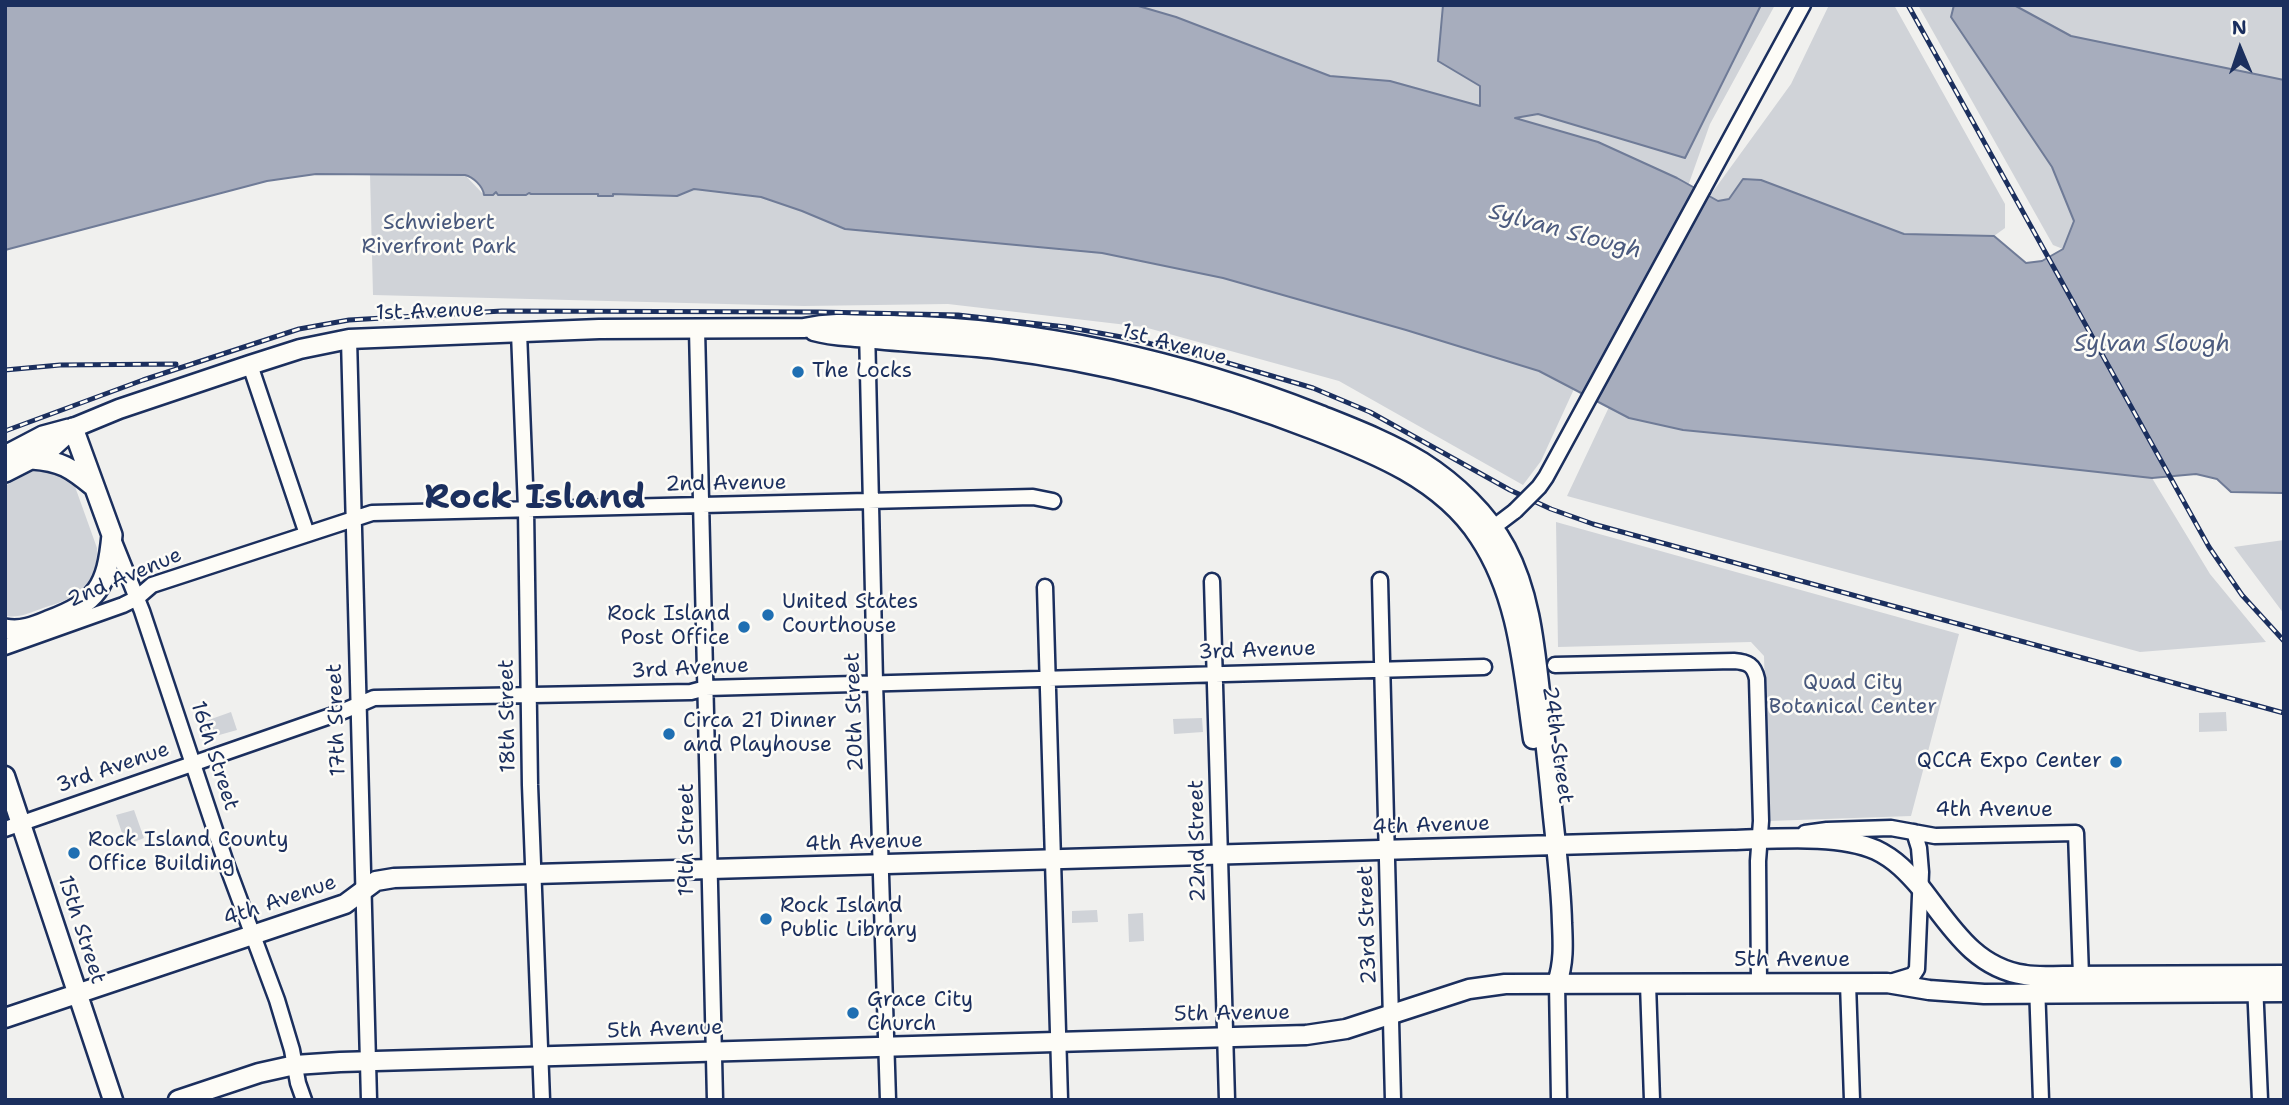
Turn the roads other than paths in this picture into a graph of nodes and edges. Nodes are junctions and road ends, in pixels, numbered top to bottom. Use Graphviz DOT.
graph roads {
  1 [pos="1803,5"];
  2 [pos="697,329"];
  3 [pos="867,331"];
  4 [pos="519,332"];
  5 [pos="349,339"];
  6 [pos="250,365"];
  7 [pos="73,428"];
  8 [pos="5,456"];
  9 [pos="32,459"];
  10 [pos="5,472"];
  11 [pos="94,487"];
  12 [pos="1053,501"];
  13 [pos="871,502"];
  14 [pos="701,506"];
  15 [pos="526,509"];
  16 [pos="352,519"];
  17 [pos="1486,533"];
  18 [pos="112,534"];
  19 [pos="307,534"];
  20 [pos="1380,580"];
  21 [pos="1212,581"];
  22 [pos="1045,587"];
  23 [pos="137,598"];
  24 [pos="5,629"];
  25 [pos="5,647"];
  26 [pos="1555,665"];
  27 [pos="1483,667"];
  28 [pos="1383,669"];
  29 [pos="1214,673"];
  30 [pos="1048,678"];
  31 [pos="875,682"];
  32 [pos="706,688"];
  33 [pos="528,694"];
  34 [pos="357,705"];
  35 [pos="192,764"];
  36 [pos="5,776"];
  37 [pos="13,825"];
  38 [pos="1914,832"];
  39 [pos="1755,840"];
  40 [pos="1787,840"];
  41 [pos="1552,845"];
  42 [pos="1386,850"];
  43 [pos="1219,855"];
  44 [pos="1053,860"];
  45 [pos="881,865"];
  46 [pos="708,868"];
  47 [pos="534,874"];
  48 [pos="1920,888"];
  49 [pos="364,891"];
  50 [pos="251,936"];
  51 [pos="2284,975"];
  52 [pos="2037,976"];
  53 [pos="2081,976"];
  54 [pos="1557,983"];
  55 [pos="1759,983"];
  56 [pos="1848,983"];
  57 [pos="1887,983"];
  58 [pos="2255,983"];
  59 [pos="1648,984"];
  60 [pos="2284,992"];
  61 [pos="78,993"];
  62 [pos="2037,995"];
  63 [pos="1391,1014"];
  64 [pos="5,1018"];
  65 [pos="1224,1037"];
  66 [pos="1059,1041"];
  67 [pos="886,1047"];
  68 [pos="712,1051"];
  69 [pos="540,1056"];
  70 [pos="368,1060"];
  71 [pos="295,1065"];
  72 [pos="113,1100"];
  73 [pos="178,1100"];
  74 [pos="304,1100"];
  75 [pos="369,1100"];
  76 [pos="542,1100"];
  77 [pos="715,1100"];
  78 [pos="888,1100"];
  79 [pos="1060,1100"];
  80 [pos="1227,1100"];
  81 [pos="1393,1100"];
  82 [pos="1559,1100"];
  83 [pos="1652,1100"];
  84 [pos="1852,1100"];
  85 [pos="2041,1100"];
  86 [pos="2260,1100"];
  1 -- 17 [label="street, bridge"];
  2 -- 3 [label="main road, 1st Avenue"];
  2 -- 4 [label="main road, 1st Avenue"];
  2 -- 14 [label="street, 19th Street"];
  3 -- 13 [label="street, 20th Street"];
  3 -- 17 [label="main road, 1st Avenue"];
  4 -- 5 [label="main road, 1st Avenue"];
  4 -- 15 [label="street, 18th Street"];
  5 -- 6 [label="main road, 1st Avenue"];
  5 -- 16 [label="street, 17th Street"];
  6 -- 7 [label="main road, 1st Avenue"];
  6 -- 19 [label="street"];
  7 -- 8 [label="highway, 1st Avenue"];
  7 -- 9 [label="highway, 1st Avenue"];
  7 -- 11 [label="highway, 16th Street"];
  9 -- 10 [label="highway, 1st Avenue"];
  9 -- 11 [label="highway"];
  11 -- 18 [label="highway, 16th Street"];
  12 -- 13 [label="street, 2nd Avenue"];
  13 -- 14 [label="street, 2nd Avenue"];
  13 -- 31 [label="street, 20th Street"];
  14 -- 15 [label="street, 2nd Avenue"];
  14 -- 32 [label="street, 19th Street"];
  15 -- 16 [label="street, 2nd Avenue"];
  15 -- 33 [label="street, 18th Street"];
  16 -- 19 [label="street, 2nd Avenue"];
  16 -- 34 [label="street, 17th Street"];
  17 -- 41 [label="main road, 24th Street"];
  18 -- 23 [label="street, 16th Street"];
  18 -- 24 [label="highway"];
  19 -- 23 [label="street, 2nd Avenue"];
  20 -- 28 [label="street, 23rd Street"];
  21 -- 29 [label="street, 22nd Street"];
  22 -- 30 [label="street"];
  23 -- 25 [label="street, 2nd Avenue"];
  23 -- 35 [label="street, 16th Street"];
  26 -- 39 [label="street"];
  27 -- 28 [label="street, 3rd Avenue"];
  28 -- 29 [label="street, 3rd Avenue"];
  28 -- 42 [label="street, 23rd Street"];
  29 -- 30 [label="street, 3rd Avenue"];
  29 -- 43 [label="street, 22nd Street"];
  30 -- 31 [label="street, 3rd Avenue"];
  30 -- 44 [label="street"];
  31 -- 32 [label="street, 3rd Avenue"];
  31 -- 45 [label="street, 20th Street"];
  32 -- 33 [label="street, 3rd Avenue"];
  32 -- 46 [label="street, 19th Street"];
  33 -- 34 [label="street, 3rd Avenue"];
  33 -- 47 [label="street, 18th Street"];
  34 -- 35 [label="street, 3rd Avenue"];
  34 -- 49 [label="street, 17th Street"];
  35 -- 37 [label="street, 3rd Avenue"];
  35 -- 50 [label="street, 16th Street"];
  36 -- 37 [label="main road, 15th Street"];
  37 -- 61 [label="main road, 15th Street"];
  38 -- 40 [label="street, 4th Avenue"];
  38 -- 48 [label="street"];
  38 -- 53 [label="street, 4th Avenue"];
  39 -- 40 [label="main road, 5th Avenue"];
  39 -- 41 [label="main road, 4th Avenue"];
  39 -- 55 [label="street"];
  40 -- 48 [label="main road, 5th Avenue"];
  41 -- 42 [label="main road, 4th Avenue"];
  41 -- 54 [label="main road, 24th Street"];
  42 -- 43 [label="main road, 4th Avenue"];
  42 -- 63 [label="street, 23rd Street"];
  43 -- 44 [label="main road, 4th Avenue"];
  43 -- 65 [label="street, 22nd Street"];
  44 -- 45 [label="main road, 4th Avenue"];
  44 -- 66 [label="street"];
  45 -- 46 [label="main road, 4th Avenue"];
  45 -- 67 [label="street, 20th Street"];
  46 -- 47 [label="main road, 4th Avenue"];
  46 -- 68 [label="street, 19th Street"];
  47 -- 49 [label="main road, 4th Avenue"];
  47 -- 69 [label="street, 18th Street"];
  48 -- 52 [label="main road, 5th Avenue"];
  48 -- 57 [label="street"];
  49 -- 50 [label="main road, 4th Avenue"];
  49 -- 70 [label="street, 17th Street"];
  50 -- 61 [label="main road, 4th Avenue"];
  50 -- 71 [label="street, 16th Street"];
  51 -- 58 [label="main road, 5th Avenue"];
  52 -- 53 [label="main road, 5th Avenue"];
  52 -- 62 [label="street"];
  53 -- 58 [label="main road, 5th Avenue"];
  54 -- 59 [label="main road, 5th Avenue"];
  54 -- 63 [label="main road, 5th Avenue"];
  54 -- 82 [label="street, 24th Street"];
  55 -- 56 [label="main road, 5th Avenue"];
  55 -- 59 [label="main road, 5th Avenue"];
  56 -- 57 [label="main road, 5th Avenue"];
  56 -- 84 [label="street"];
  57 -- 62 [label="main road, 5th Avenue"];
  58 -- 60 [label="main road, 5th Avenue"];
  58 -- 62 [label="main road, 5th Avenue"];
  58 -- 86 [label="street"];
  59 -- 83 [label="street"];
  61 -- 64 [label="main road, 4th Avenue"];
  61 -- 72 [label="main road, 15th Street"];
  62 -- 85 [label="street"];
  63 -- 65 [label="main road, 5th Avenue"];
  63 -- 81 [label="street, 23rd Street"];
  65 -- 66 [label="main road, 5th Avenue"];
  65 -- 80 [label="street, 22nd Street"];
  66 -- 67 [label="main road, 5th Avenue"];
  66 -- 79 [label="street"];
  67 -- 68 [label="main road, 5th Avenue"];
  67 -- 78 [label="street, 20th Street"];
  68 -- 69 [label="main road, 5th Avenue"];
  68 -- 77 [label="street, 19th Street"];
  69 -- 70 [label="main road, 5th Avenue"];
  69 -- 76 [label="street, 18th Street"];
  70 -- 71 [label="main road, 5th Avenue"];
  70 -- 75 [label="street, 17th Street"];
  71 -- 73 [label="main road, 5th Avenue"];
  71 -- 74 [label="street, 16th Street"];
}
